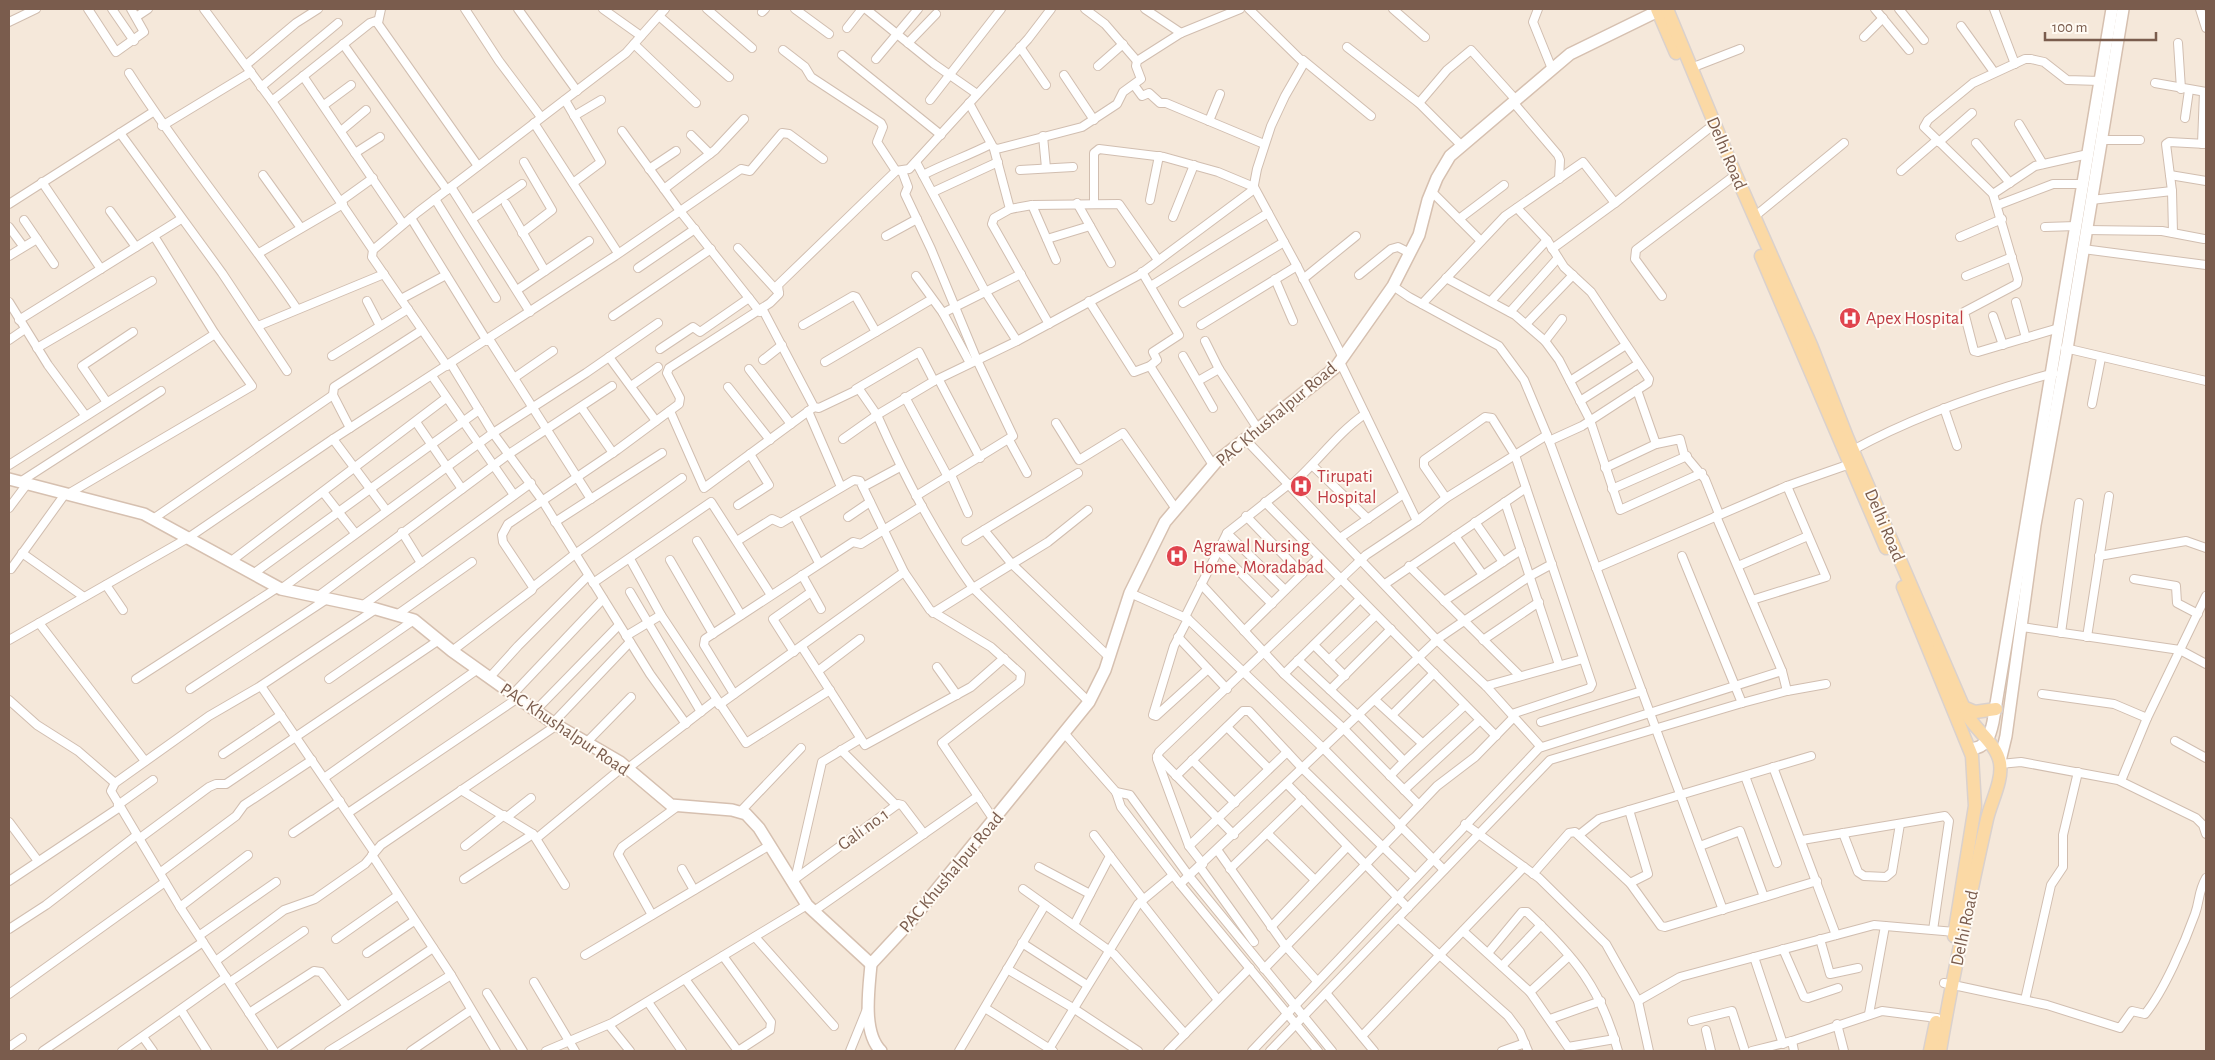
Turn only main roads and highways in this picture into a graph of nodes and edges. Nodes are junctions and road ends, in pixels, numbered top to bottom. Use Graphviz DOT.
graph roads {
  1 [pos="2112,9"];
  2 [pos="2123,9"];
  3 [pos="1661,10"];
  4 [pos="2081,228"];
  5 [pos="2061,348"];
  6 [pos="1851,458"];
  7 [pos="19,482"];
  8 [pos="1963,707"];
  9 [pos="1996,709"];
  10 [pos="1987,741"];
  11 [pos="1970,749"];
  12 [pos="2000,762"];
  13 [pos="1976,792"];
  14 [pos="1994,793"];
  15 [pos="870,964"];
  16 [pos="1948,984"];
  17 [pos="881,1051"];
  18 [pos="1930,1051"];
  19 [pos="1940,1051"];
  1 -- 4 [label="main road"];
  2 -- 4 [label="main road"];
  3 -- 6 [label="main road"];
  3 -- 6 [label="main road, Delhi Road"];
  3 -- 15 [label="main road, PAC Khushalpur Road"];
  4 -- 5 [label="main road"];
  4 -- 5 [label="main road"];
  5 -- 9 [label="main road"];
  5 -- 12 [label="main road"];
  6 -- 8 [label="main road, Delhi Road"];
  6 -- 11 [label="main road"];
  7 -- 15 [label="main road, PAC Khushalpur Road"];
  8 -- 9 [label="main road"];
  8 -- 10 [label="main road, Delhi Road"];
  9 -- 10 [label="main road"];
  10 -- 11 [label="main road"];
  10 -- 12 [label="main road, Delhi Road"];
  11 -- 13 [label="main road"];
  12 -- 14 [label="main road, Delhi Road"];
  13 -- 14 [label="main road"];
  13 -- 16 [label="main road"];
  14 -- 16 [label="main road, Delhi Road"];
  15 -- 17 [label="main road"];
  16 -- 18 [label="main road"];
  16 -- 19 [label="main road, Delhi Road"];
}
